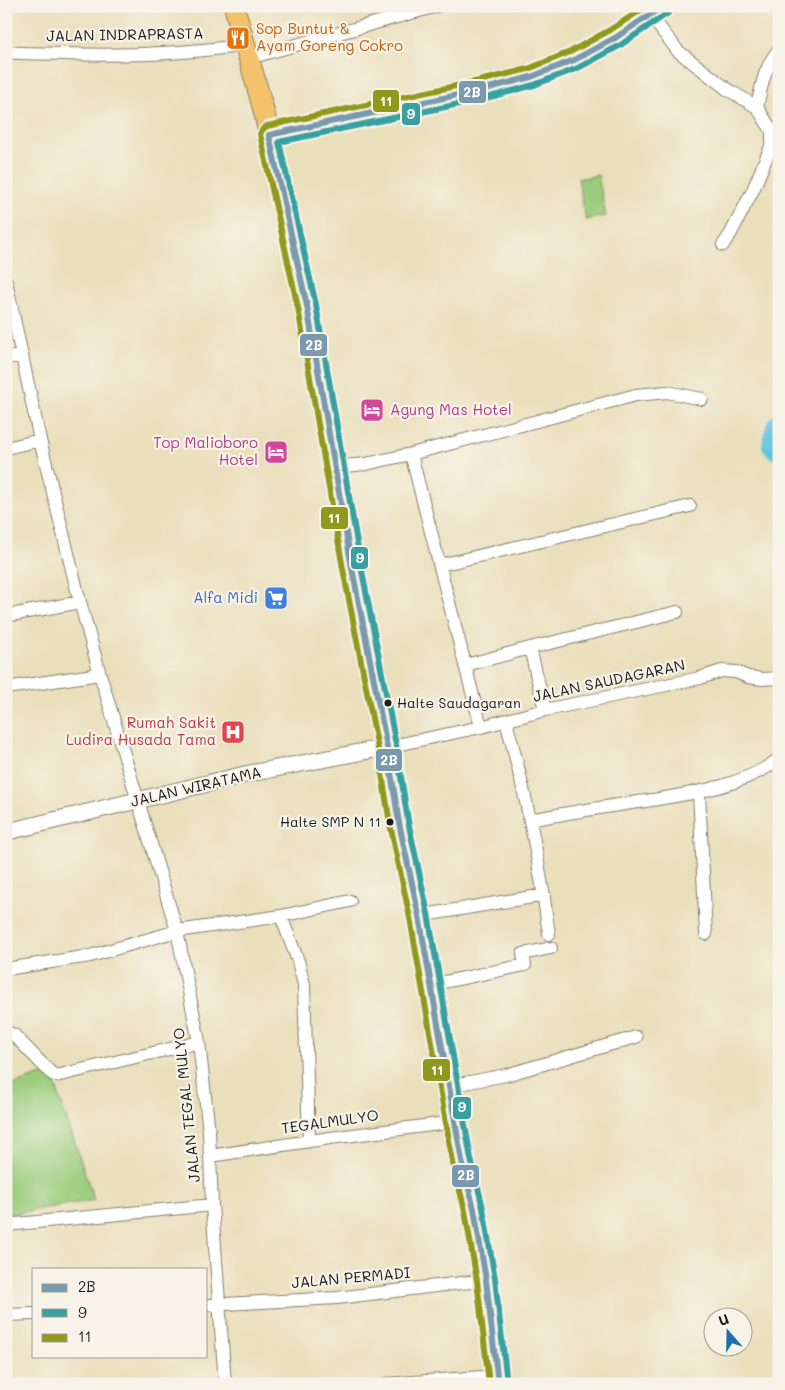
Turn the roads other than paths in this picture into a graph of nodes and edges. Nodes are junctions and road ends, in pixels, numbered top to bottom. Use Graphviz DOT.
graph roads {
  1 [pos="234,6"];
  2 [pos="438,6"];
  3 [pos="653,9"];
  4 [pos="779,49"];
  5 [pos="6,52"];
  6 [pos="247,52"];
  7 [pos="757,108"];
  8 [pos="269,135"];
  9 [pos="723,245"];
  10 [pos="6,281"];
  11 [pos="22,355"];
  12 [pos="6,358"];
  13 [pos="702,400"];
  14 [pos="40,440"];
  15 [pos="6,448"];
  16 [pos="411,454"];
  17 [pos="334,467"];
  18 [pos="690,506"];
  19 [pos="440,565"];
  20 [pos="80,602"];
  21 [pos="676,612"];
  22 [pos="6,616"];
  23 [pos="530,648"];
  24 [pos="466,665"];
  25 [pos="100,674"];
  26 [pos="779,678"];
  27 [pos="6,688"];
  28 [pos="545,710"];
  29 [pos="506,720"];
  30 [pos="481,727"];
  31 [pos="387,747"];
  32 [pos="779,759"];
  33 [pos="699,793"];
  34 [pos="138,801"];
  35 [pos="530,820"];
  36 [pos="6,832"];
  37 [pos="544,895"];
  38 [pos="350,901"];
  39 [pos="281,916"];
  40 [pos="419,916"];
  41 [pos="177,931"];
  42 [pos="549,934"];
  43 [pos="706,934"];
  44 [pos="550,948"];
  45 [pos="6,969"];
  46 [pos="430,984"];
  47 [pos="6,1032"];
  48 [pos="636,1037"];
  49 [pos="199,1042"];
  50 [pos="449,1086"];
  51 [pos="455,1122"];
  52 [pos="309,1141"];
  53 [pos="210,1156"];
  54 [pos="212,1205"];
  55 [pos="6,1226"];
  56 [pos="486,1280"];
  57 [pos="212,1304"];
  58 [pos="32,1314"];
  59 [pos="6,1316"];
  60 [pos="498,1380"];
  61 [pos="225,1384"];
  62 [pos="386,1384"];
  1 -- 6 [label="main road"];
  2 -- 6 [label="street, JALAN INDRAPRASTA"];
  3 -- 7 [label="street"];
  3 -- 8 [label="main road"];
  4 -- 7 [label="street"];
  5 -- 6 [label="street, JALAN INDRAPRASTA"];
  6 -- 8 [label="main road"];
  7 -- 9 [label="street"];
  8 -- 17 [label="main road"];
  10 -- 11 [label="street, JALAN TEGAL MULYO"];
  11 -- 12 [label="street"];
  11 -- 14 [label="street, JALAN TEGAL MULYO"];
  13 -- 16 [label="street"];
  14 -- 15 [label="street"];
  14 -- 20 [label="street, JALAN TEGAL MULYO"];
  16 -- 17 [label="street"];
  16 -- 19 [label="street"];
  17 -- 31 [label="main road"];
  18 -- 19 [label="street"];
  19 -- 24 [label="street"];
  20 -- 22 [label="street"];
  20 -- 25 [label="street, JALAN TEGAL MULYO"];
  21 -- 23 [label="street"];
  23 -- 24 [label="street"];
  23 -- 28 [label="street"];
  24 -- 30 [label="street"];
  25 -- 27 [label="street"];
  25 -- 34 [label="street, JALAN TEGAL MULYO"];
  26 -- 28 [label="street, JALAN SAUDAGARAN"];
  28 -- 29 [label="street, JALAN SAUDAGARAN"];
  29 -- 30 [label="street, JALAN SAUDAGARAN"];
  29 -- 35 [label="street"];
  30 -- 31 [label="street, JALAN SAUDAGARAN"];
  31 -- 34 [label="street, JALAN WIRATAMA"];
  31 -- 40 [label="main road"];
  32 -- 33 [label="street"];
  33 -- 35 [label="street"];
  33 -- 43 [label="street"];
  34 -- 36 [label="street, JALAN WIRATAMA"];
  34 -- 41 [label="street, JALAN TEGAL MULYO"];
  35 -- 37 [label="street"];
  37 -- 40 [label="street"];
  37 -- 42 [label="street"];
  38 -- 39 [label="street"];
  39 -- 41 [label="street"];
  39 -- 52 [label="street"];
  40 -- 46 [label="main road"];
  41 -- 45 [label="street"];
  41 -- 49 [label="street, JALAN TEGAL MULYO"];
  44 -- 46 [label="street"];
  46 -- 50 [label="main road"];
  47 -- 49 [label="street"];
  48 -- 50 [label="street"];
  49 -- 53 [label="street, JALAN TEGAL MULYO"];
  50 -- 51 [label="main road"];
  51 -- 52 [label="street, TEGALMULYO"];
  51 -- 56 [label="main road"];
  52 -- 53 [label="street, TEGALMULYO"];
  53 -- 54 [label="street, JALAN TEGAL MULYO"];
  54 -- 55 [label="street"];
  54 -- 57 [label="street, JALAN TEGAL MULYO"];
  56 -- 57 [label="street, JALAN PERMADI"];
  56 -- 60 [label="main road"];
  57 -- 61 [label="street, JALAN TEGAL MULYO"];
  58 -- 59 [label="street"];
  60 -- 62 [label="street"];
}
